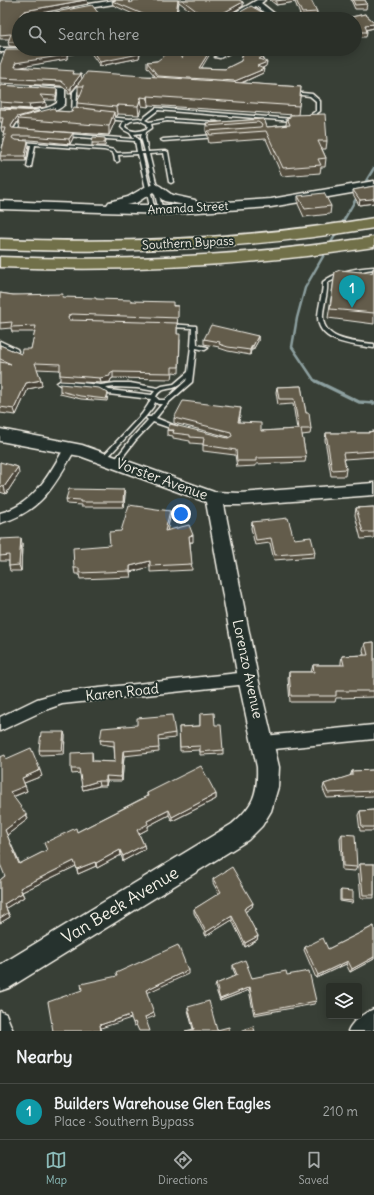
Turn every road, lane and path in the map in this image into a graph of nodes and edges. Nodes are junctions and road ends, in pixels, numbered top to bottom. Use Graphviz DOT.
graph roads {
  1 [pos="126,0"];
  2 [pos="259,2"];
  3 [pos="72,9"];
  4 [pos="240,12"];
  5 [pos="270,12"];
  6 [pos="0,50"];
  7 [pos="12,50"];
  8 [pos="86,78"];
  9 [pos="27,88"];
  10 [pos="291,92"];
  11 [pos="0,110"];
  12 [pos="68,114"];
  13 [pos="74,114"];
  14 [pos="81,115"];
  15 [pos="102,117"];
  16 [pos="257,117"];
  17 [pos="34,120"];
  18 [pos="130,120"];
  19 [pos="143,120"];
  20 [pos="298,120"];
  21 [pos="304,120"];
  22 [pos="254,122"];
  23 [pos="149,123"];
  24 [pos="222,124"];
  25 [pos="144,131"];
  26 [pos="22,132"];
  27 [pos="131,132"];
  28 [pos="60,135"];
  29 [pos="218,136"];
  30 [pos="137,140"];
  31 [pos="163,140"];
  32 [pos="16,142"];
  33 [pos="32,144"];
  34 [pos="148,153"];
  35 [pos="116,154"];
  36 [pos="140,154"];
  37 [pos="117,161"];
  38 [pos="29,167"];
  39 [pos="171,182"];
  40 [pos="374,184"];
  41 [pos="152,188"];
  42 [pos="0,204"];
  43 [pos="202,204"];
  44 [pos="103,206"];
  45 [pos="157,208"];
  46 [pos="374,223"];
  47 [pos="374,242"];
  48 [pos="0,244"];
  49 [pos="0,262"];
  50 [pos="374,268"];
  51 [pos="164,326"];
  52 [pos="0,344"];
  53 [pos="194,346"];
  54 [pos="374,346"];
  55 [pos="205,348"];
  56 [pos="13,351"];
  57 [pos="189,373"];
  58 [pos="60,383"];
  59 [pos="101,387"];
  60 [pos="139,387"];
  61 [pos="161,389"];
  62 [pos="136,395"];
  63 [pos="173,396"];
  64 [pos="153,397"];
  65 [pos="166,402"];
  66 [pos="144,415"];
  67 [pos="152,420"];
  68 [pos="184,430"];
  69 [pos="0,435"];
  70 [pos="70,448"];
  71 [pos="110,460"];
  72 [pos="374,489"];
  73 [pos="214,498"];
  74 [pos="0,518"];
  75 [pos="248,678"];
  76 [pos="0,724"];
  77 [pos="374,732"];
  78 [pos="264,743"];
  79 [pos="240,832"];
  80 [pos="0,979"];
  81 [pos="374,1018"];
  82 [pos="0,1020"];
  83 [pos="4,1031"];
  84 [pos="357,1031"];
  1 -- 3 [label="street"];
  2 -- 4 [label="street"];
  2 -- 5 [label="street"];
  6 -- 7 [label="street"];
  8 -- 13 [label="lane"];
  9 -- 11 [label="street"];
  10 -- 21 [label="lane"];
  12 -- 13 [label="lane"];
  13 -- 14 [label="lane"];
  15 -- 18 [label="lane"];
  16 -- 19 [label="lane"];
  16 -- 20 [label="lane"];
  16 -- 22 [label="lane"];
  17 -- 26 [label="lane"];
  18 -- 19 [label="lane"];
  18 -- 27 [label="lane"];
  19 -- 23 [label="lane"];
  23 -- 24 [label="lane"];
  23 -- 25 [label="lane"];
  25 -- 27 [label="lane"];
  25 -- 34 [label="lane"];
  27 -- 30 [label="lane"];
  28 -- 30 [label="lane"];
  29 -- 31 [label="lane"];
  30 -- 36 [label="lane"];
  32 -- 33 [label="lane"];
  33 -- 35 [label="lane"];
  33 -- 38 [label="lane"];
  34 -- 36 [label="lane"];
  34 -- 39 [label="lane"];
  34 -- 41 [label="lane"];
  35 -- 36 [label="lane"];
  35 -- 37 [label="lane"];
  36 -- 41 [label="lane"];
  40 -- 43 [label="street, Amanda Street"];
  40 -- 45 [label="street, Amanda Street"];
  41 -- 43 [label="street"];
  41 -- 44 [label="street"];
  41 -- 45 [label="lane"];
  41 -- 45 [label="lane"];
  42 -- 44 [label="street, Amanda Street"];
  42 -- 45 [label="street, Amanda Street"];
  43 -- 45 [label="street, Amanda Street"];
  44 -- 45 [label="street, Amanda Street"];
  46 -- 48 [label="highway, Southern Bypass"];
  47 -- 49 [label="highway, Southern Bypass"];
  50 -- 54 [label="lane"];
  51 -- 53 [label="lane"];
  52 -- 56 [label="street"];
  53 -- 55 [label="lane"];
  53 -- 57 [label="lane"];
  57 -- 61 [label="lane"];
  57 -- 63 [label="lane"];
  58 -- 59 [label="lane"];
  59 -- 60 [label="lane"];
  59 -- 62 [label="lane"];
  60 -- 61 [label="lane"];
  60 -- 62 [label="lane"];
  61 -- 63 [label="lane"];
  61 -- 64 [label="lane"];
  62 -- 64 [label="lane"];
  63 -- 65 [label="lane"];
  64 -- 65 [label="lane"];
  64 -- 66 [label="lane"];
  65 -- 67 [label="lane"];
  66 -- 67 [label="lane"];
  66 -- 71 [label="lane"];
  67 -- 68 [label="lane"];
  67 -- 71 [label="lane"];
  69 -- 70 [label="street, Vorster Avenue"];
  70 -- 71 [label="street, Vorster Avenue"];
  70 -- 74 [label="street"];
  71 -- 73 [label="street, Vorster Avenue"];
  72 -- 73 [label="street, Vorster Avenue"];
  73 -- 75 [label="street, Lorenzo Avenue"];
  75 -- 76 [label="street, Karen Road"];
  75 -- 78 [label="street, Lorenzo Avenue"];
  77 -- 78 [label="street"];
  78 -- 79 [label="street, Lorenzo Avenue"];
  79 -- 80 [label="street, Van Beek Avenue"];
  81 -- 84 [label="street"];
  82 -- 83 [label="street"];
}
